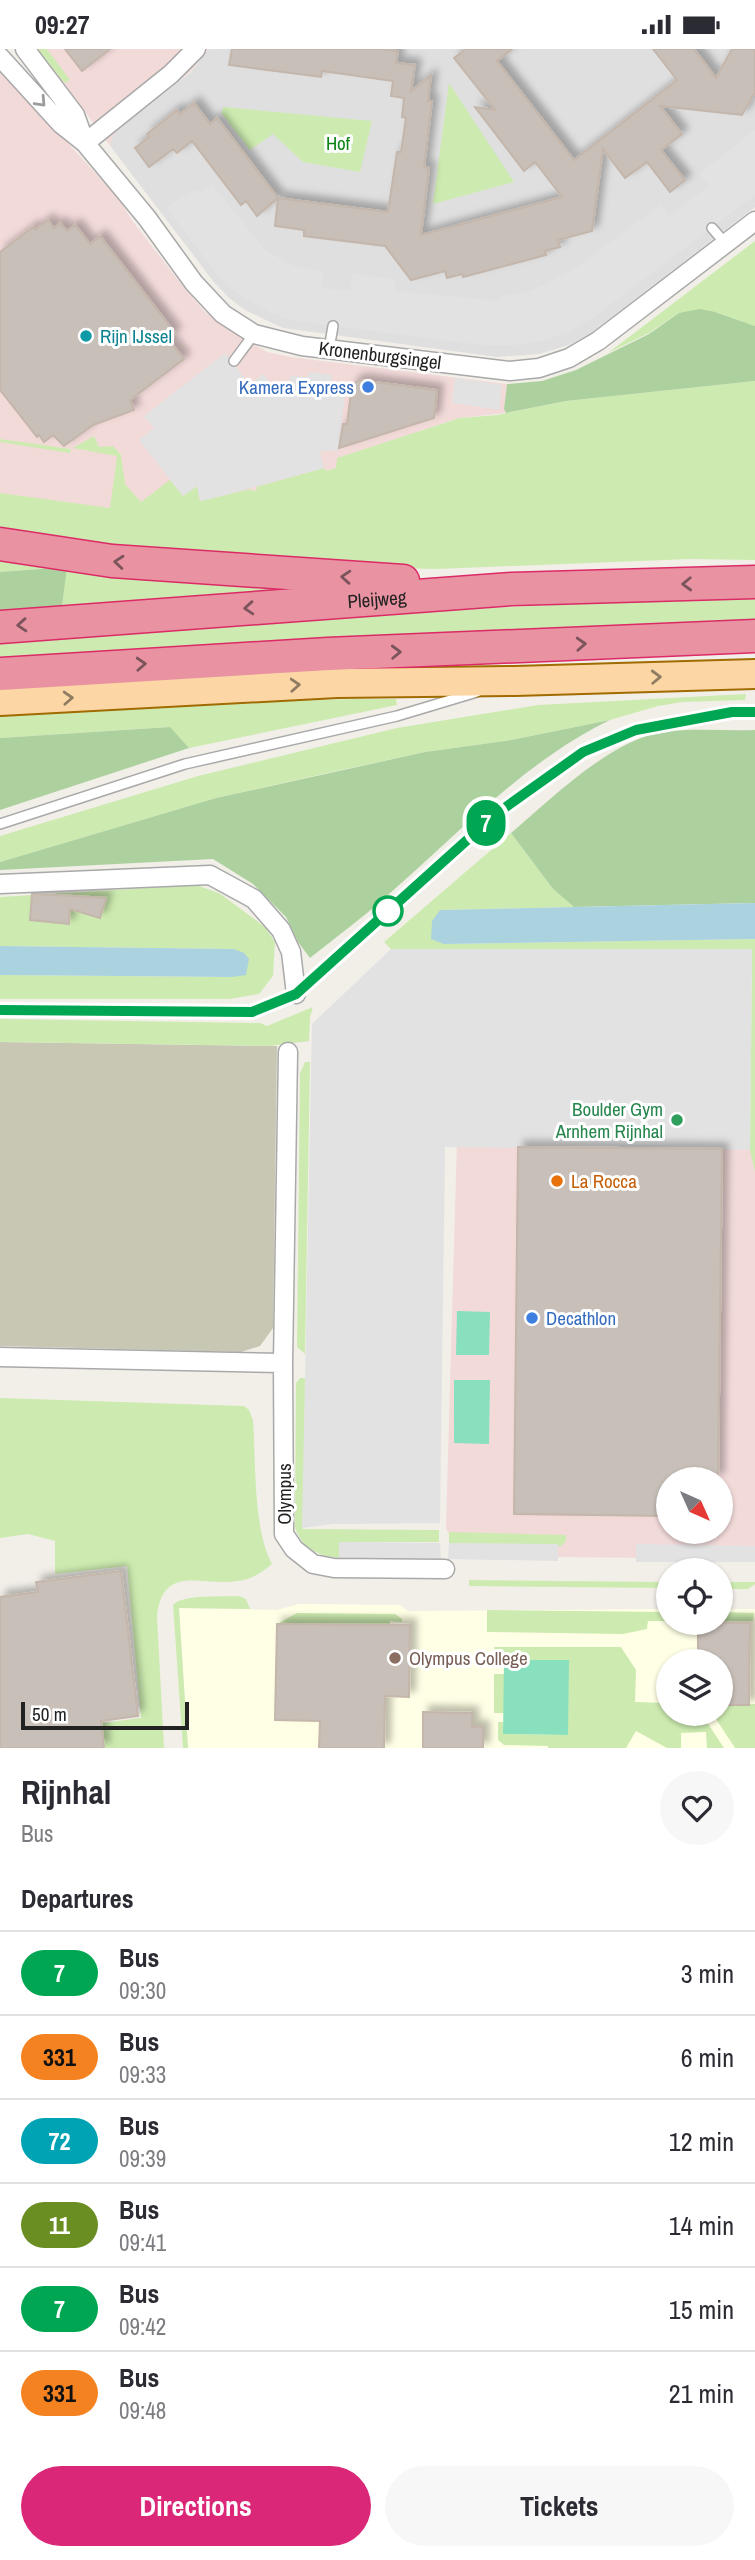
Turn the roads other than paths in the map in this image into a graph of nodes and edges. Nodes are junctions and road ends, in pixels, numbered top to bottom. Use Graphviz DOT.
graph roads {
  1 [pos="196,49"];
  2 [pos="25,50"];
  3 [pos="2,65"];
  4 [pos="85,142"];
  5 [pos="755,221"];
  6 [pos="712,227"];
  7 [pos="726,244"];
  8 [pos="332,326"];
  9 [pos="254,334"];
  10 [pos="329,349"];
  11 [pos="234,361"];
  12 [pos="0,544"];
  13 [pos="755,583"];
  14 [pos="512,589"];
  15 [pos="0,627"];
  16 [pos="755,636"];
  17 [pos="0,674"];
  18 [pos="755,674"];
  19 [pos="514,681"];
  20 [pos="0,701"];
  21 [pos="755,712"];
  22 [pos="0,824"];
  23 [pos="0,884"];
  24 [pos="296,994"];
  25 [pos="0,1010"];
  26 [pos="288,1052"];
  27 [pos="0,1357"];
  28 [pos="283,1363"];
  29 [pos="445,1569"];
  1 -- 4 [label="street"];
  2 -- 3 [label="street, Kronenburgsingel"];
  2 -- 4 [label="street, Kronenburgsingel"];
  3 -- 4 [label="street, Kronenburgsingel, one-way"];
  4 -- 9 [label="street, Kronenburgsingel"];
  5 -- 7 [label="street, Kronenburgsingel"];
  6 -- 7 [label="lane"];
  7 -- 10 [label="street, Kronenburgsingel"];
  8 -- 10 [label="lane"];
  9 -- 10 [label="street, Kronenburgsingel"];
  9 -- 11 [label="lane"];
  14 -- 12 [label="highway, one-way"];
  13 -- 14 [label="highway, Pleijweg, one-way"];
  14 -- 15 [label="highway, Pleijweg, one-way"];
  17 -- 16 [label="highway, one-way"];
  19 -- 18 [label="main road, one-way"];
  20 -- 19 [label="main road, one-way"];
  19 -- 22 [label="lane"];
  21 -- 24 [label="lane"];
  23 -- 24 [label="street"];
  24 -- 25 [label="lane"];
  26 -- 28 [label="street, Olympus"];
  27 -- 28 [label="street"];
  28 -- 29 [label="street, Olympus"];
}
